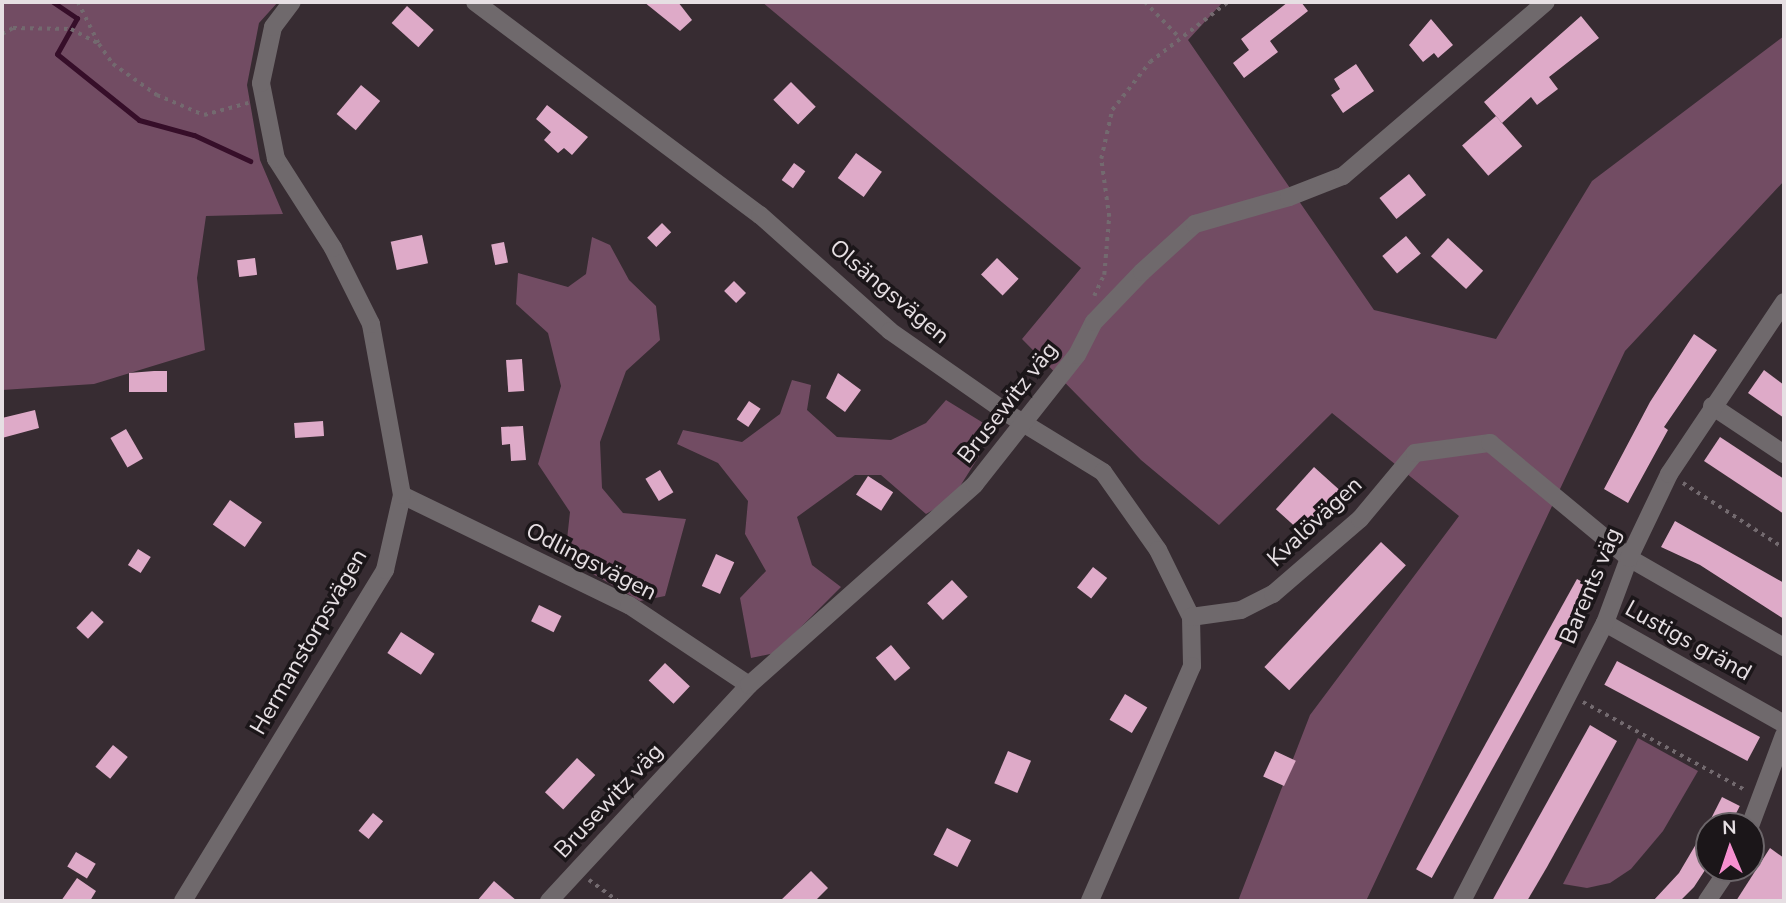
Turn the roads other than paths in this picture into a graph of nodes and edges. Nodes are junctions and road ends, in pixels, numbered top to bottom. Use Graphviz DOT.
graph roads {
  1 [pos="292,2"];
  2 [pos="475,2"];
  3 [pos="1546,2"];
  4 [pos="1784,302"];
  5 [pos="1712,406"];
  6 [pos="1024,423"];
  7 [pos="1784,454"];
  8 [pos="402,495"];
  9 [pos="1629,558"];
  10 [pos="1191,617"];
  11 [pos="1605,623"];
  12 [pos="1784,647"];
  13 [pos="749,685"];
  14 [pos="1784,724"];
  15 [pos="1784,735"];
  16 [pos="1757,812"];
  17 [pos="1720,882"];
  18 [pos="183,901"];
  19 [pos="549,901"];
  20 [pos="1090,901"];
  21 [pos="1462,901"];
  22 [pos="1707,901"];
  1 -- 8 [label="street, Hermanstorpsvägen"];
  2 -- 6 [label="street, Olsängsvägen"];
  3 -- 6 [label="street, Brusewitz väg"];
  4 -- 5 [label="street, Barents väg"];
  5 -- 7 [label="street"];
  5 -- 9 [label="street, Barents väg"];
  6 -- 10 [label="street, Olsängsvägen"];
  6 -- 13 [label="street, Brusewitz väg"];
  8 -- 13 [label="street, Odlingsvägen"];
  8 -- 18 [label="street, Hermanstorpsvägen"];
  9 -- 10 [label="street, Kvalövägen"];
  9 -- 11 [label="street, Barents väg"];
  9 -- 12 [label="street, Kvalövägen"];
  10 -- 20 [label="street, Olsängsvägen"];
  11 -- 14 [label="street, Lustigs gränd"];
  11 -- 21 [label="street, Barents väg"];
  13 -- 19 [label="street, Brusewitz väg"];
  15 -- 16 [label="street"];
  17 -- 22 [label="street"];
}
